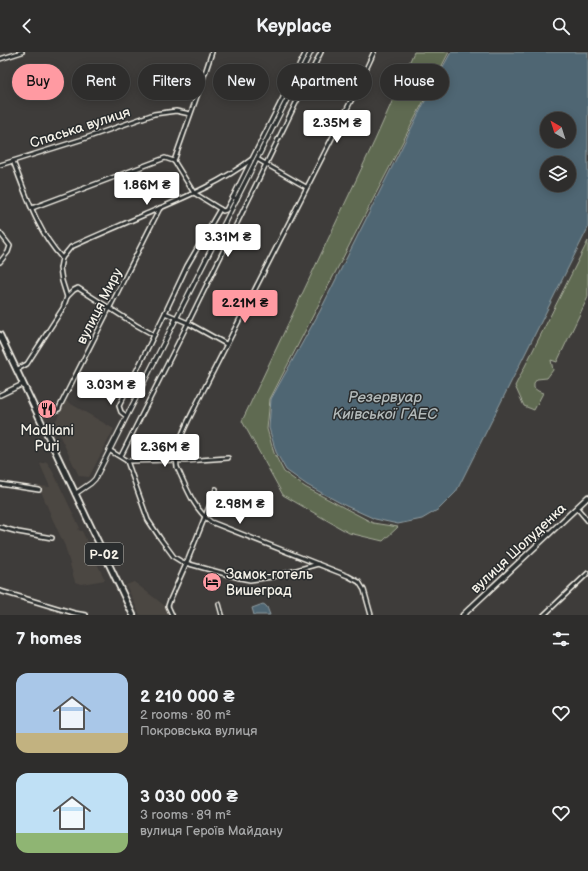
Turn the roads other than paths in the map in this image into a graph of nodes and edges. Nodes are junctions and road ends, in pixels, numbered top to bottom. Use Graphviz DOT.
graph roads {
  1 [pos="22,52"];
  2 [pos="212,52"];
  3 [pos="306,52"];
  4 [pos="311,52"];
  5 [pos="321,52"];
  6 [pos="374,52"];
  7 [pos="0,59"];
  8 [pos="301,64"];
  9 [pos="304,64"];
  10 [pos="284,100"];
  11 [pos="285,100"];
  12 [pos="190,114"];
  13 [pos="252,159"];
  14 [pos="257,159"];
  15 [pos="174,160"];
  16 [pos="12,161"];
  17 [pos="266,164"];
  18 [pos="0,165"];
  19 [pos="306,187"];
  20 [pos="194,193"];
  21 [pos="235,198"];
  22 [pos="32,208"];
  23 [pos="160,208"];
  24 [pos="220,210"];
  25 [pos="0,232"];
  26 [pos="62,258"];
  27 [pos="0,262"];
  28 [pos="67,297"];
  29 [pos="110,308"];
  30 [pos="165,313"];
  31 [pos="176,318"];
  32 [pos="188,323"];
  33 [pos="0,335"];
  34 [pos="154,335"];
  35 [pos="226,344"];
  36 [pos="16,370"];
  37 [pos="23,384"];
  38 [pos="0,395"];
  39 [pos="55,411"];
  40 [pos="126,416"];
  41 [pos="109,450"];
  42 [pos="121,456"];
  43 [pos="228,458"];
  44 [pos="128,461"];
  45 [pos="176,461"];
  46 [pos="0,484"];
  47 [pos="216,489"];
  48 [pos="39,490"];
  49 [pos="75,494"];
  50 [pos="588,497"];
  51 [pos="577,508"];
  52 [pos="204,517"];
  53 [pos="588,521"];
  54 [pos="0,527"];
  55 [pos="52,538"];
  56 [pos="187,562"];
  57 [pos="318,564"];
  58 [pos="588,573"];
  59 [pos="0,591"];
  60 [pos="219,604"];
  61 [pos="86,615"];
  62 [pos="133,615"];
  63 [pos="172,615"];
  64 [pos="222,615"];
  65 [pos="372,615"];
  66 [pos="463,615"];
  67 [pos="544,615"];
  1 -- 7 [label="street"];
  2 -- 12 [label="street"];
  3 -- 8 [label="street"];
  4 -- 9 [label="street"];
  5 -- 17 [label="street"];
  6 -- 19 [label="street"];
  10 -- 13 [label="street"];
  11 -- 14 [label="street"];
  12 -- 15 [label="street"];
  12 -- 16 [label="street, Спаська вулиця"];
  13 -- 20 [label="street"];
  13 -- 21 [label="street"];
  14 -- 17 [label="street"];
  14 -- 21 [label="street"];
  15 -- 20 [label="street"];
  15 -- 22 [label="street"];
  16 -- 18 [label="street, Спаська вулиця"];
  16 -- 22 [label="street"];
  17 -- 19 [label="street"];
  17 -- 32 [label="street"];
  19 -- 35 [label="street"];
  20 -- 23 [label="street"];
  20 -- 24 [label="street"];
  21 -- 24 [label="street"];
  21 -- 31 [label="street"];
  22 -- 26 [label="street"];
  23 -- 26 [label="street"];
  23 -- 29 [label="street, вулиця Миру"];
  24 -- 30 [label="street"];
  25 -- 27 [label="street"];
  26 -- 28 [label="street"];
  28 -- 29 [label="street"];
  28 -- 36 [label="street"];
  29 -- 34 [label="street"];
  29 -- 39 [label="street, вулиця Миру"];
  30 -- 31 [label="street"];
  30 -- 34 [label="street"];
  31 -- 32 [label="street"];
  31 -- 40 [label="street"];
  32 -- 35 [label="street"];
  32 -- 42 [label="street"];
  33 -- 36 [label="main road, Р-02"];
  34 -- 40 [label="street"];
  35 -- 45 [label="street"];
  36 -- 37 [label="main road, Р-02"];
  37 -- 38 [label="street"];
  37 -- 49 [label="main road, Р-02"];
  40 -- 41 [label="street"];
  41 -- 42 [label="street"];
  41 -- 49 [label="street"];
  42 -- 44 [label="street"];
  43 -- 45 [label="street"];
  44 -- 45 [label="street"];
  44 -- 56 [label="street"];
  45 -- 52 [label="street"];
  46 -- 48 [label="street"];
  47 -- 52 [label="street"];
  49 -- 62 [label="main road, Р-02"];
  50 -- 51 [label="main road, вулиця Шолуденка"];
  51 -- 53 [label="street"];
  51 -- 66 [label="main road, вулиця Шолуденка"];
  52 -- 56 [label="street"];
  52 -- 57 [label="street"];
  54 -- 55 [label="street"];
  56 -- 57 [label="street"];
  56 -- 63 [label="street"];
  57 -- 65 [label="street"];
  58 -- 67 [label="street"];
  59 -- 61 [label="street"];
  60 -- 64 [label="street"];
}
